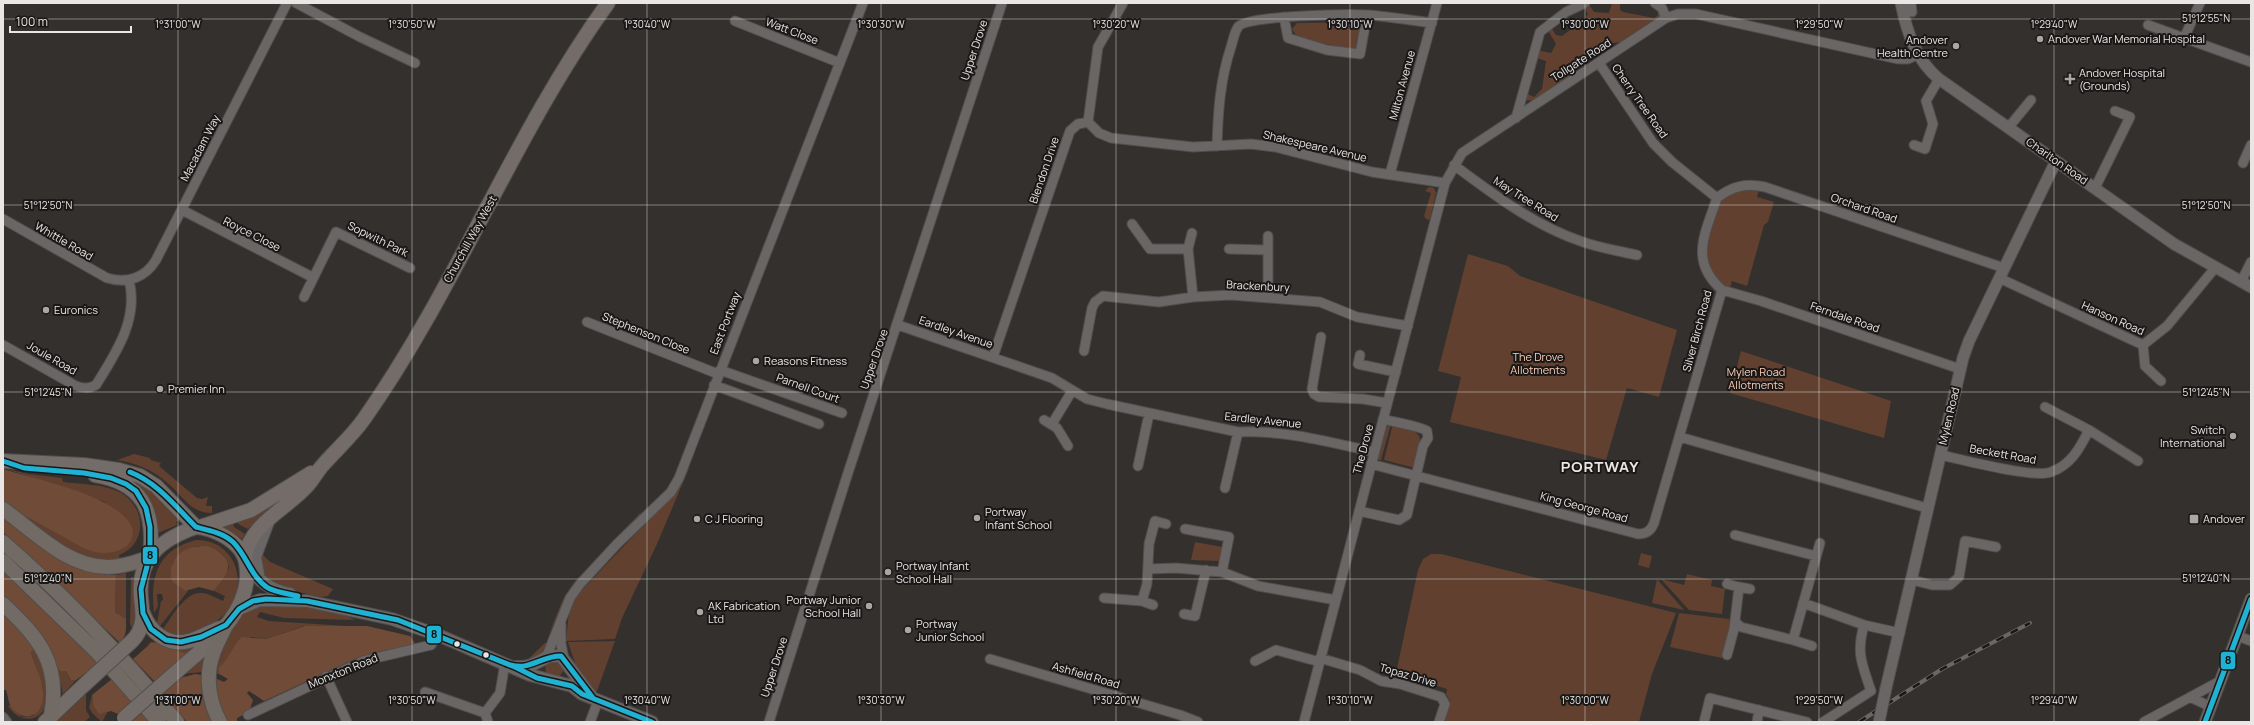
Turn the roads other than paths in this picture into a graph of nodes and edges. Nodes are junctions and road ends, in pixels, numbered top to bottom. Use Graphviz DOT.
graph roads {
  1 [pos="287,3"];
  2 [pos="296,3"];
  3 [pos="608,3"];
  4 [pos="863,3"];
  5 [pos="1002,3"];
  6 [pos="1123,3"];
  7 [pos="1437,3"];
  8 [pos="1585,3"];
  9 [pos="1655,3"];
  10 [pos="1901,3"];
  11 [pos="2200,3"];
  12 [pos="1367,15"];
  13 [pos="1284,17"];
  14 [pos="1666,18"];
  15 [pos="735,21"];
  16 [pos="1432,23"];
  17 [pos="2148,25"];
  18 [pos="2184,38"];
  19 [pos="1917,55"];
  20 [pos="840,62"];
  21 [pos="2251,62"];
  22 [pos="1598,63"];
  23 [pos="415,64"];
  24 [pos="1939,80"];
  25 [pos="1520,97"];
  26 [pos="2031,100"];
  27 [pos="1531,108"];
  28 [pos="2115,110"];
  29 [pos="1516,118"];
  30 [pos="1088,122"];
  31 [pos="2008,128"];
  32 [pos="1914,145"];
  33 [pos="2251,145"];
  34 [pos="1217,146"];
  35 [pos="2056,161"];
  36 [pos="2242,163"];
  37 [pos="1454,166"];
  38 [pos="1390,174"];
  39 [pos="1445,183"];
  40 [pos="2095,188"];
  41 [pos="1717,198"];
  42 [pos="182,210"];
  43 [pos="3,219"];
  44 [pos="1132,224"];
  45 [pos="1192,233"];
  46 [pos="1268,236"];
  47 [pos="1188,249"];
  48 [pos="1230,249"];
  49 [pos="1268,250"];
  50 [pos="1637,255"];
  51 [pos="2251,262"];
  52 [pos="410,268"];
  53 [pos="2215,268"];
  54 [pos="2002,273"];
  55 [pos="312,277"];
  56 [pos="129,280"];
  57 [pos="115,281"];
  58 [pos="2241,282"];
  59 [pos="2251,288"];
  60 [pos="1722,290"];
  61 [pos="304,297"];
  62 [pos="1193,297"];
  63 [pos="1268,298"];
  64 [pos="587,322"];
  65 [pos="898,325"];
  66 [pos="1408,326"];
  67 [pos="1321,337"];
  68 [pos="3,345"];
  69 [pos="2143,345"];
  70 [pos="1084,351"];
  71 [pos="1360,355"];
  72 [pos="993,357"];
  73 [pos="1960,369"];
  74 [pos="719,372"];
  75 [pos="1396,372"];
  76 [pos="2161,381"];
  77 [pos="714,385"];
  78 [pos="1072,391"];
  79 [pos="1387,403"];
  80 [pos="1689,405"];
  81 [pos="2045,407"];
  82 [pos="842,413"];
  83 [pos="1149,414"];
  84 [pos="1383,419"];
  85 [pos="819,424"];
  86 [pos="2089,430"];
  87 [pos="1238,432"];
  88 [pos="1680,437"];
  89 [pos="1068,446"];
  90 [pos="1374,452"];
  91 [pos="1940,455"];
  92 [pos="3,461"];
  93 [pos="2138,461"];
  94 [pos="1371,464"];
  95 [pos="1138,466"];
  96 [pos="322,467"];
  97 [pos="1416,475"];
  98 [pos="1225,488"];
  99 [pos="1928,508"];
  100 [pos="3,509"];
  101 [pos="1359,511"];
  102 [pos="268,521"];
  103 [pos="1166,524"];
  104 [pos="198,527"];
  105 [pos="1185,529"];
  106 [pos="1735,535"];
  107 [pos="3,542"];
  108 [pos="1820,543"];
  109 [pos="1996,547"];
  110 [pos="149,556"];
  111 [pos="1816,556"];
  112 [pos="246,559"];
  113 [pos="3,561"];
  114 [pos="1148,569"];
  115 [pos="1206,570"];
  116 [pos="1222,572"];
  117 [pos="1912,580"];
  118 [pos="261,581"];
  119 [pos="1727,584"];
  120 [pos="1739,587"];
  121 [pos="1750,589"];
  122 [pos="1104,598"];
  123 [pos="2251,599"];
  124 [pos="1336,600"];
  125 [pos="307,601"];
  126 [pos="1142,601"];
  127 [pos="1803,602"];
  128 [pos="3,604"];
  129 [pos="1153,605"];
  130 [pos="239,609"];
  131 [pos="143,613"];
  132 [pos="1184,614"];
  133 [pos="561,621"];
  134 [pos="1734,622"];
  135 [pos="226,625"];
  136 [pos="1864,625"];
  137 [pos="1900,633"];
  138 [pos="438,635"];
  139 [pos="2238,636"];
  140 [pos="1793,640"];
  141 [pos="2251,641"];
  142 [pos="1812,646"];
  143 [pos="1727,655"];
  144 [pos="990,659"];
  145 [pos="544,660"];
  146 [pos="1320,660"];
  147 [pos="1255,661"];
  148 [pos="567,662"];
  149 [pos="510,665"];
  150 [pos="326,676"];
  151 [pos="545,679"];
  152 [pos="2220,681"];
  153 [pos="558,682"];
  154 [pos="425,692"];
  155 [pos="2190,697"];
  156 [pos="595,700"];
  157 [pos="2211,707"];
  158 [pos="1759,710"];
  159 [pos="248,715"];
  160 [pos="48,718"];
  161 [pos="486,718"];
  162 [pos="121,720"];
  163 [pos="159,722"];
  164 [pos="177,722"];
  165 [pos="220,722"];
  166 [pos="347,722"];
  167 [pos="590,722"];
  168 [pos="652,722"];
  169 [pos="769,722"];
  170 [pos="1198,722"];
  171 [pos="1304,722"];
  172 [pos="1439,722"];
  173 [pos="1704,722"];
  174 [pos="1757,722"];
  175 [pos="1807,722"];
  176 [pos="1823,722"];
  177 [pos="1879,722"];
  178 [pos="2144,722"];
  179 [pos="2205,722"];
  1 -- 42 [label="street, Macadam Way"];
  2 -- 23 [label="street"];
  3 -- 96 [label="main road, Churchill Way West"];
  4 -- 20 [label="street, East Portway"];
  5 -- 65 [label="street, Upper Drove"];
  6 -- 30 [label="street"];
  7 -- 16 [label="street, Milton Avenue"];
  8 -- 25 [label="street"];
  9 -- 14 [label="street"];
  10 -- 19 [label="street, Charlton Road"];
  11 -- 18 [label="street"];
  12 -- 13 [label="street"];
  12 -- 13 [label="street"];
  12 -- 16 [label="street"];
  13 -- 34 [label="street"];
  14 -- 19 [label="street, Tollgate Road"];
  14 -- 22 [label="street, Tollgate Road"];
  15 -- 20 [label="street, Watt Close"];
  16 -- 38 [label="street, Milton Avenue"];
  17 -- 18 [label="street"];
  18 -- 21 [label="street"];
  19 -- 24 [label="street, Charlton Road"];
  20 -- 74 [label="street, East Portway"];
  22 -- 27 [label="street, Tollgate Road"];
  22 -- 41 [label="street, Cherry Tree Road"];
  24 -- 31 [label="street, Charlton Road"];
  24 -- 32 [label="street"];
  25 -- 27 [label="street"];
  25 -- 29 [label="street"];
  26 -- 31 [label="street"];
  27 -- 29 [label="street, Tollgate Road"];
  28 -- 40 [label="street"];
  29 -- 37 [label="street, Tollgate Road"];
  30 -- 34 [label="street, Shakespeare Avenue"];
  30 -- 72 [label="street, Blendon Drive"];
  31 -- 35 [label="street, Charlton Road"];
  33 -- 36 [label="street"];
  34 -- 38 [label="street, Shakespeare Avenue"];
  35 -- 40 [label="street, Charlton Road"];
  35 -- 54 [label="street, Mylen Road"];
  37 -- 39 [label="street, Tollgate Road"];
  37 -- 50 [label="street, May Tree Road"];
  38 -- 39 [label="street, Shakespeare Avenue"];
  39 -- 66 [label="street, The Drove"];
  40 -- 53 [label="street, Charlton Road"];
  41 -- 54 [label="street, Orchard Road"];
  41 -- 60 [label="street, Silver Birch Road"];
  42 -- 55 [label="street, Royce Close"];
  42 -- 56 [label="street, Macadam Way"];
  43 -- 57 [label="street, Whittle Road"];
  44 -- 47 [label="street"];
  45 -- 47 [label="street"];
  46 -- 49 [label="street"];
  47 -- 62 [label="street"];
  48 -- 49 [label="street"];
  49 -- 63 [label="street"];
  51 -- 58 [label="street"];
  52 -- 55 [label="street, Sopwith Park"];
  53 -- 58 [label="street, Charlton Road"];
  53 -- 69 [label="street, Hanson Road"];
  54 -- 69 [label="street, Hanson Road"];
  54 -- 73 [label="street, Mylen Road"];
  55 -- 61 [label="street, Sopwith Park"];
  56 -- 57 [label="street, Macadam Way"];
  56 -- 68 [label="street, Joule Road"];
  58 -- 59 [label="street, Charlton Road"];
  60 -- 73 [label="street, Ferndale Road"];
  60 -- 80 [label="street, Silver Birch Road"];
  62 -- 63 [label="street, Brackenbury"];
  62 -- 70 [label="street, Brackenbury"];
  63 -- 66 [label="street, Brackenbury"];
  64 -- 74 [label="street, Stephenson Close"];
  65 -- 72 [label="street, Eardley Avenue"];
  65 -- 169 [label="street, Upper Drove"];
  66 -- 75 [label="street, The Drove"];
  67 -- 79 [label="street"];
  69 -- 76 [label="street"];
  71 -- 75 [label="street"];
  72 -- 78 [label="street, Eardley Avenue"];
  73 -- 91 [label="street, Mylen Road"];
  74 -- 77 [label="street, East Portway"];
  74 -- 82 [label="street, Parnell Court"];
  75 -- 79 [label="street, The Drove"];
  77 -- 85 [label="street"];
  77 -- 133 [label="street, East Portway"];
  78 -- 83 [label="street, Eardley Avenue"];
  78 -- 89 [label="street"];
  79 -- 84 [label="street, The Drove"];
  80 -- 88 [label="street, King George Road"];
  81 -- 86 [label="street"];
  83 -- 87 [label="street, Eardley Avenue"];
  83 -- 95 [label="street"];
  84 -- 90 [label="street, The Drove"];
  84 -- 97 [label="street"];
  86 -- 91 [label="street, Beckett Road"];
  86 -- 93 [label="street"];
  87 -- 90 [label="street, Eardley Avenue"];
  87 -- 98 [label="street"];
  88 -- 97 [label="street, King George Road"];
  88 -- 99 [label="street"];
  90 -- 94 [label="street, The Drove"];
  91 -- 99 [label="street, Mylen Road"];
  92 -- 104 [label="main road"];
  92 -- 110 [label="main road"];
  94 -- 97 [label="street, King George Road"];
  94 -- 101 [label="street, The Drove"];
  96 -- 102 [label="main road, Churchill Way West"];
  96 -- 104 [label="main road, Churchill Way West"];
  97 -- 101 [label="street"];
  99 -- 117 [label="street, Mylen Road"];
  100 -- 110 [label="highway"];
  101 -- 124 [label="street, The Drove"];
  102 -- 112 [label="main road, Churchill Way West"];
  102 -- 118 [label="main road"];
  103 -- 114 [label="street"];
  104 -- 110 [label="main road"];
  104 -- 112 [label="main road"];
  105 -- 116 [label="street"];
  106 -- 111 [label="street"];
  107 -- 164 [label="highway"];
  108 -- 111 [label="street"];
  109 -- 117 [label="street"];
  110 -- 131 [label="main road"];
  111 -- 127 [label="street"];
  112 -- 118 [label="main road"];
  112 -- 130 [label="main road"];
  113 -- 163 [label="highway"];
  114 -- 115 [label="street"];
  114 -- 126 [label="street"];
  115 -- 116 [label="street"];
  115 -- 132 [label="street"];
  116 -- 124 [label="street"];
  117 -- 137 [label="street, Mylen Road"];
  118 -- 125 [label="main road"];
  119 -- 120 [label="street"];
  120 -- 121 [label="street"];
  120 -- 134 [label="street"];
  122 -- 126 [label="street"];
  123 -- 139 [label="street"];
  124 -- 146 [label="street, The Drove"];
  125 -- 130 [label="main road"];
  125 -- 138 [label="main road"];
  126 -- 129 [label="street"];
  127 -- 136 [label="street"];
  127 -- 140 [label="street"];
  128 -- 160 [label="highway"];
  130 -- 135 [label="main road"];
  131 -- 135 [label="main road"];
  131 -- 160 [label="main road, bridge"];
  133 -- 145 [label="street, East Portway"];
  133 -- 148 [label="street, East Portway"];
  134 -- 140 [label="street"];
  134 -- 143 [label="street"];
  135 -- 162 [label="main road, bridge"];
  135 -- 165 [label="highway"];
  136 -- 137 [label="street"];
  136 -- 176 [label="street"];
  137 -- 177 [label="street, Mylen Road, bridge"];
  138 -- 149 [label="main road"];
  138 -- 150 [label="street, Monxton Road"];
  139 -- 141 [label="street"];
  139 -- 152 [label="street"];
  140 -- 142 [label="street"];
  144 -- 170 [label="street, Ashfield Road"];
  145 -- 148 [label="main road"];
  145 -- 149 [label="main road"];
  145 -- 151 [label="main road"];
  146 -- 147 [label="street, Topaz Drive"];
  146 -- 171 [label="street, The Drove"];
  146 -- 172 [label="street, Topaz Drive"];
  148 -- 153 [label="main road"];
  148 -- 156 [label="main road"];
  149 -- 151 [label="main road"];
  149 -- 161 [label="street"];
  150 -- 159 [label="street, Monxton Road"];
  150 -- 166 [label="street"];
  151 -- 153 [label="main road"];
  152 -- 155 [label="street"];
  152 -- 157 [label="street"];
  153 -- 156 [label="main road"];
  154 -- 161 [label="street"];
  155 -- 157 [label="street"];
  155 -- 178 [label="street"];
  156 -- 167 [label="street"];
  156 -- 168 [label="main road"];
  157 -- 179 [label="street"];
  158 -- 173 [label="street"];
  158 -- 174 [label="street"];
  158 -- 175 [label="street"];
}
